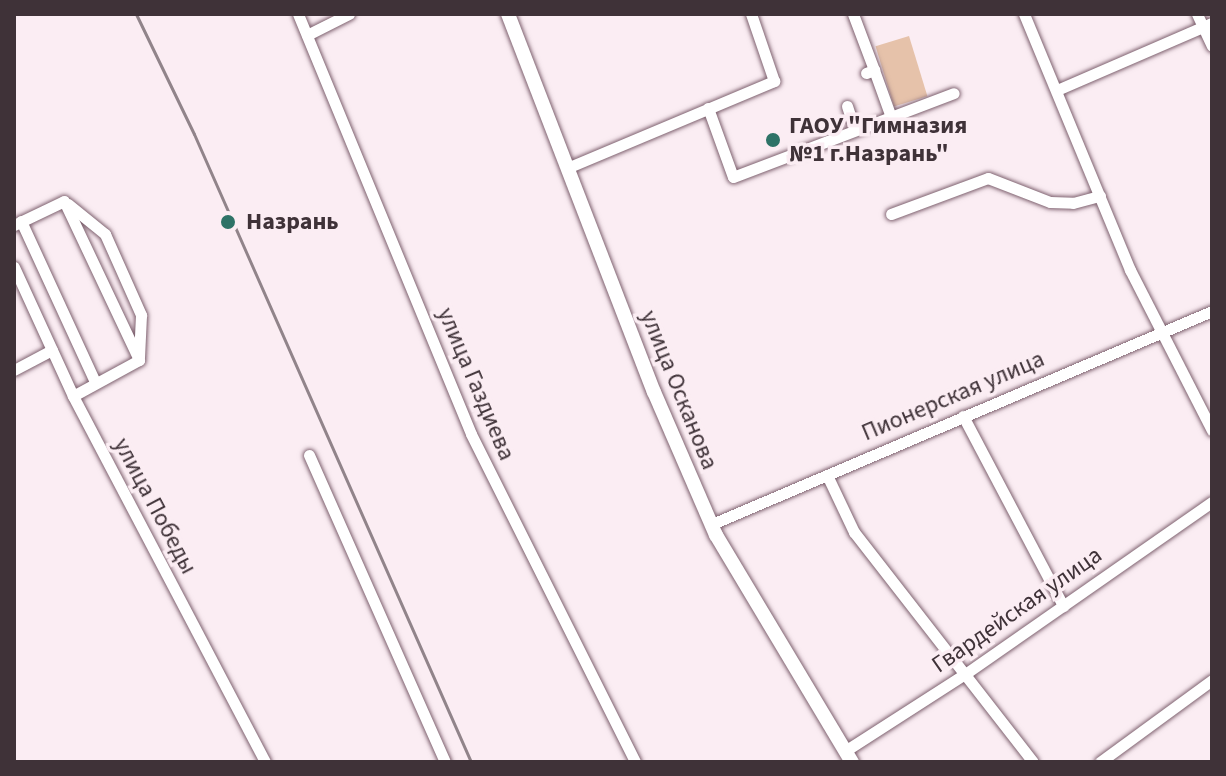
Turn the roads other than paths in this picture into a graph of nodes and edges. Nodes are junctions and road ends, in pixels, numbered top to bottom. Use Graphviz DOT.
graph roads {
  1 [pos="298,14"];
  2 [pos="349,14"];
  3 [pos="508,14"];
  4 [pos="751,14"];
  5 [pos="853,14"];
  6 [pos="1024,14"];
  7 [pos="1197,14"];
  8 [pos="1208,25"];
  9 [pos="307,35"];
  10 [pos="1212,46"];
  11 [pos="1057,90"];
  12 [pos="954,93"];
  13 [pos="847,106"];
  14 [pos="708,108"];
  15 [pos="891,117"];
  16 [pos="855,130"];
  17 [pos="567,168"];
  18 [pos="1100,196"];
  19 [pos="64,201"];
  20 [pos="891,214"];
  21 [pos="18,223"];
  22 [pos="14,267"];
  23 [pos="1212,311"];
  24 [pos="1163,330"];
  25 [pos="52,350"];
  26 [pos="139,360"];
  27 [pos="14,370"];
  28 [pos="95,382"];
  29 [pos="73,396"];
  30 [pos="963,416"];
  31 [pos="1212,430"];
  32 [pos="309,455"];
  33 [pos="827,475"];
  34 [pos="1212,502"];
  35 [pos="712,524"];
  36 [pos="1063,606"];
  37 [pos="965,674"];
  38 [pos="1212,680"];
  39 [pos="848,756"];
  40 [pos="265,762"];
  41 [pos="445,762"];
  42 [pos="635,762"];
  43 [pos="1033,762"];
  44 [pos="1100,762"];
  1 -- 9 [label="street, улица Газдиева"];
  2 -- 9 [label="street"];
  3 -- 17 [label="main road, улица Осканова"];
  4 -- 14 [label="street"];
  5 -- 15 [label="street"];
  6 -- 11 [label="street"];
  7 -- 8 [label="street"];
  8 -- 10 [label="street"];
  8 -- 11 [label="street"];
  9 -- 42 [label="street, улица Газдиева"];
  11 -- 18 [label="street"];
  12 -- 15 [label="street"];
  13 -- 16 [label="street"];
  14 -- 16 [label="street"];
  14 -- 17 [label="street"];
  15 -- 16 [label="street"];
  17 -- 35 [label="main road, улица Осканова"];
  18 -- 20 [label="street"];
  18 -- 24 [label="street"];
  19 -- 21 [label="street"];
  19 -- 26 [label="street"];
  19 -- 26 [label="street"];
  21 -- 28 [label="street"];
  22 -- 25 [label="street, улица Победы"];
  23 -- 24 [label="street, Пионерская улица"];
  24 -- 30 [label="street, Пионерская улица"];
  24 -- 31 [label="street"];
  25 -- 27 [label="street"];
  25 -- 29 [label="street, улица Победы"];
  26 -- 28 [label="street"];
  28 -- 29 [label="street"];
  29 -- 40 [label="street, улица Победы"];
  30 -- 33 [label="street, Пионерская улица"];
  30 -- 36 [label="street"];
  32 -- 41 [label="street"];
  33 -- 35 [label="street, Пионерская улица"];
  33 -- 37 [label="street"];
  34 -- 36 [label="street, Гвардейская улица"];
  35 -- 39 [label="main road, улица Осканова"];
  36 -- 37 [label="street, Гвардейская улица"];
  37 -- 39 [label="street, Гвардейская улица"];
  37 -- 43 [label="street"];
  38 -- 44 [label="street"];
}
